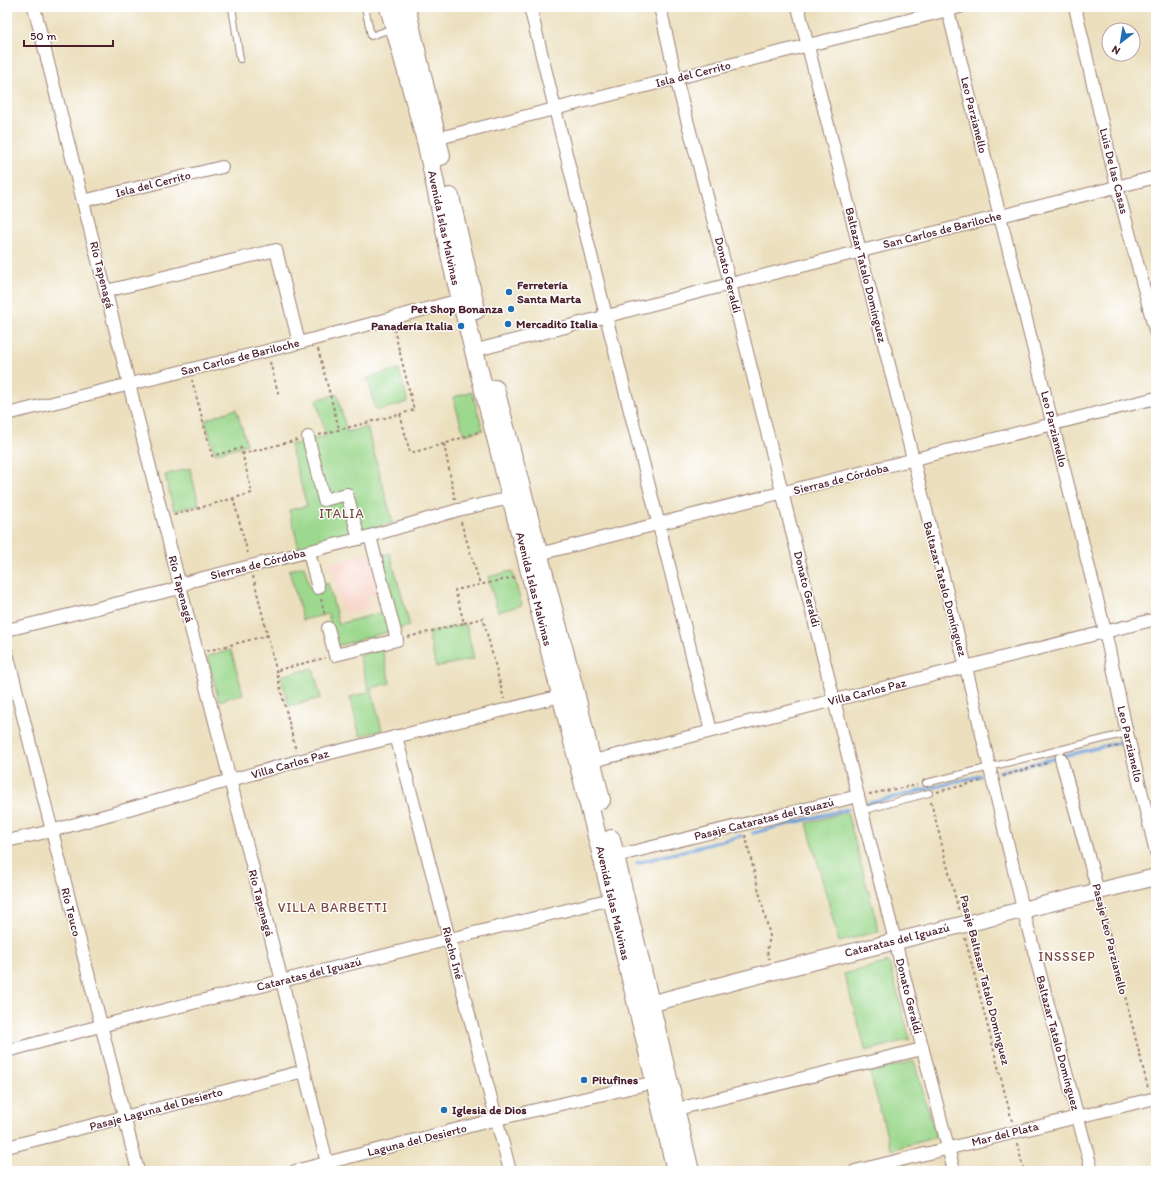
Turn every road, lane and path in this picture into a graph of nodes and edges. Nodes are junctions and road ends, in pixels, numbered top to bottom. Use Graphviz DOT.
graph roads {
  1 [pos="34,7"];
  2 [pos="232,7"];
  3 [pos="364,7"];
  4 [pos="389,7"];
  5 [pos="406,7"];
  6 [pos="530,7"];
  7 [pos="660,7"];
  8 [pos="798,7"];
  9 [pos="960,7"];
  10 [pos="1075,7"];
  11 [pos="947,8"];
  12 [pos="393,28"];
  13 [pos="807,45"];
  14 [pos="240,59"];
  15 [pos="676,78"];
  16 [pos="556,109"];
  17 [pos="432,140"];
  18 [pos="222,167"];
  19 [pos="1156,177"];
  20 [pos="1117,187"];
  21 [pos="83,201"];
  22 [pos="1000,216"];
  23 [pos="860,251"];
  24 [pos="730,284"];
  25 [pos="106,291"];
  26 [pos="466,298"];
  27 [pos="606,316"];
  28 [pos="392,319"];
  29 [pos="1156,334"];
  30 [pos="315,338"];
  31 [pos="299,344"];
  32 [pos="479,350"];
  33 [pos="266,351"];
  34 [pos="189,371"];
  35 [pos="129,383"];
  36 [pos="279,396"];
  37 [pos="1156,398"];
  38 [pos="7,414"];
  39 [pos="400,414"];
  40 [pos="1052,425"];
  41 [pos="492,427"];
  42 [pos="339,429"];
  43 [pos="308,438"];
  44 [pos="242,454"];
  45 [pos="912,460"];
  46 [pos="782,494"];
  47 [pos="233,498"];
  48 [pos="510,498"];
  49 [pos="163,518"];
  50 [pos="658,524"];
  51 [pos="364,538"];
  52 [pos="309,552"];
  53 [pos="532,562"];
  54 [pos="251,566"];
  55 [pos="180,586"];
  56 [pos="318,588"];
  57 [pos="1156,619"];
  58 [pos="464,623"];
  59 [pos="328,628"];
  60 [pos="7,630"];
  61 [pos="1105,631"];
  62 [pos="268,635"];
  63 [pos="397,640"];
  64 [pos="7,653"];
  65 [pos="198,653"];
  66 [pos="335,656"];
  67 [pos="966,667"];
  68 [pos="278,670"];
  69 [pos="568,694"];
  70 [pos="835,700"];
  71 [pos="507,710"];
  72 [pos="711,731"];
  73 [pos="396,736"];
  74 [pos="1128,738"];
  75 [pos="1107,748"];
  76 [pos="1061,759"];
  77 [pos="298,762"];
  78 [pos="585,763"];
  79 [pos="991,773"];
  80 [pos="229,782"];
  81 [pos="926,783"];
  82 [pos="929,793"];
  83 [pos="858,796"];
  84 [pos="862,811"];
  85 [pos="742,825"];
  86 [pos="51,831"];
  87 [pos="7,841"];
  88 [pos="1156,852"];
  89 [pos="609,858"];
  90 [pos="1156,877"];
  91 [pos="1098,891"];
  92 [pos="611,899"];
  93 [pos="1023,909"];
  94 [pos="962,924"];
  95 [pos="450,938"];
  96 [pos="895,941"];
  97 [pos="771,972"];
  98 [pos="282,981"];
  99 [pos="644,1005"];
  100 [pos="100,1026"];
  101 [pos="922,1049"];
  102 [pos="7,1052"];
  103 [pos="304,1071"];
  104 [pos="655,1082"];
  105 [pos="1153,1098"];
  106 [pos="669,1111"];
  107 [pos="1078,1117"];
  108 [pos="124,1118"];
  109 [pos="497,1119"];
  110 [pos="1156,1120"];
  111 [pos="1014,1132"];
  112 [pos="7,1147"];
  113 [pos="949,1148"];
  114 [pos="328,1167"];
  115 [pos="138,1171"];
  116 [pos="295,1171"];
  117 [pos="510,1171"];
  118 [pos="676,1171"];
  119 [pos="690,1171"];
  120 [pos="855,1171"];
  121 [pos="954,1171"];
  122 [pos="1024,1171"];
  123 [pos="1092,1171"];
  1 -- 21 [label="street, Río Tapenagá"];
  2 -- 14 [label="lane"];
  3 -- 12 [label="lane"];
  4 -- 12 [label="main road, Avenida Islas Malvinas"];
  5 -- 17 [label="main road, Avenida Islas Malvinas"];
  6 -- 16 [label="street"];
  7 -- 15 [label="street, Donato Geraldi"];
  8 -- 13 [label="street, Baltazar Tatalo Domínguez"];
  9 -- 11 [label="street, Isla del Cerrito"];
  10 -- 20 [label="street, Luis De las Casas"];
  11 -- 13 [label="street, Isla del Cerrito"];
  11 -- 22 [label="street, Leo Parzianello"];
  12 -- 17 [label="main road, Avenida Islas Malvinas"];
  13 -- 15 [label="street, Isla del Cerrito"];
  13 -- 23 [label="street, Baltazar Tatalo Domínguez"];
  15 -- 16 [label="street, Isla del Cerrito"];
  15 -- 24 [label="street, Donato Geraldi"];
  16 -- 17 [label="street, Isla del Cerrito"];
  16 -- 27 [label="street"];
  17 -- 26 [label="main road, Avenida Islas Malvinas"];
  18 -- 21 [label="street, Isla del Cerrito"];
  19 -- 20 [label="street, San Carlos de Bariloche"];
  20 -- 22 [label="street, San Carlos de Bariloche"];
  20 -- 29 [label="street, Luis De las Casas"];
  21 -- 25 [label="street, Río Tapenagá"];
  22 -- 23 [label="street, San Carlos de Bariloche"];
  22 -- 40 [label="street, Leo Parzianello"];
  23 -- 24 [label="street, San Carlos de Bariloche"];
  23 -- 45 [label="street, Baltazar Tatalo Domínguez"];
  24 -- 27 [label="street, San Carlos de Bariloche"];
  24 -- 46 [label="street, Donato Geraldi"];
  25 -- 31 [label="street"];
  25 -- 35 [label="street, Río Tapenagá"];
  26 -- 28 [label="street, San Carlos de Bariloche"];
  26 -- 32 [label="main road, Avenida Islas Malvinas"];
  27 -- 32 [label="street, San Carlos de Bariloche"];
  27 -- 50 [label="street"];
  28 -- 30 [label="street, San Carlos de Bariloche"];
  28 -- 39 [label="path"];
  30 -- 31 [label="street, San Carlos de Bariloche"];
  30 -- 42 [label="path"];
  31 -- 33 [label="street, San Carlos de Bariloche"];
  32 -- 41 [label="main road, Avenida Islas Malvinas"];
  32 -- 53 [label="main road, Avenida Islas Malvinas"];
  33 -- 34 [label="street, San Carlos de Bariloche"];
  33 -- 36 [label="path"];
  34 -- 35 [label="street, San Carlos de Bariloche"];
  34 -- 44 [label="path"];
  35 -- 38 [label="street, San Carlos de Bariloche"];
  35 -- 49 [label="street, Río Tapenagá"];
  37 -- 40 [label="street, Sierras de Córdoba"];
  39 -- 41 [label="path"];
  39 -- 42 [label="path"];
  40 -- 45 [label="street, Sierras de Córdoba"];
  40 -- 61 [label="street, Leo Parzianello"];
  41 -- 48 [label="main road, Avenida Islas Malvinas"];
  42 -- 43 [label="path"];
  43 -- 44 [label="path"];
  43 -- 51 [label="street"];
  44 -- 47 [label="path"];
  45 -- 46 [label="street, Sierras de Córdoba"];
  45 -- 67 [label="street, Baltazar Tatalo Domínguez"];
  46 -- 50 [label="street, Sierras de Córdoba"];
  46 -- 70 [label="street, Donato Geraldi"];
  47 -- 49 [label="path"];
  47 -- 54 [label="path"];
  48 -- 51 [label="street, Sierras de Córdoba"];
  48 -- 53 [label="main road, Avenida Islas Malvinas"];
  49 -- 55 [label="street, Río Tapenagá"];
  50 -- 53 [label="street, Sierras de Córdoba"];
  50 -- 72 [label="street"];
  51 -- 52 [label="street, Sierras de Córdoba"];
  51 -- 63 [label="street"];
  52 -- 54 [label="street, Sierras de Córdoba"];
  52 -- 56 [label="street"];
  53 -- 58 [label="path"];
  53 -- 69 [label="main road, Avenida Islas Malvinas"];
  54 -- 55 [label="street, Sierras de Córdoba"];
  54 -- 62 [label="path"];
  55 -- 60 [label="street, Sierras de Córdoba"];
  55 -- 65 [label="street, Río Tapenagá"];
  56 -- 59 [label="path"];
  57 -- 61 [label="street, Villa Carlos Paz"];
  58 -- 63 [label="path"];
  58 -- 71 [label="path"];
  59 -- 66 [label="street"];
  61 -- 67 [label="street, Villa Carlos Paz"];
  61 -- 74 [label="street, Leo Parzianello"];
  62 -- 65 [label="path"];
  62 -- 68 [label="path"];
  63 -- 66 [label="street"];
  64 -- 86 [label="street, Río Teuco"];
  65 -- 80 [label="street, Río Tapenagá"];
  66 -- 68 [label="path"];
  67 -- 70 [label="street, Villa Carlos Paz"];
  67 -- 79 [label="street, Baltazar Tatalo Domínguez"];
  68 -- 77 [label="path"];
  69 -- 71 [label="street, Villa Carlos Paz"];
  69 -- 78 [label="main road, Avenida Islas Malvinas"];
  70 -- 72 [label="street, Villa Carlos Paz"];
  70 -- 83 [label="street, Donato Geraldi"];
  71 -- 73 [label="street, Villa Carlos Paz"];
  72 -- 78 [label="street, Villa Carlos Paz"];
  73 -- 77 [label="street, Villa Carlos Paz"];
  73 -- 95 [label="street, Riacho Iné"];
  74 -- 75 [label="path"];
  74 -- 79 [label="lane"];
  74 -- 88 [label="street, Leo Parzianello"];
  76 -- 79 [label="path"];
  76 -- 91 [label="street, Pasaje Leo Parzianello"];
  77 -- 80 [label="street, Villa Carlos Paz"];
  78 -- 89 [label="main road, Avenida Islas Malvinas"];
  79 -- 81 [label="lane"];
  79 -- 82 [label="path"];
  79 -- 93 [label="street, Baltazar Tatalo Domínguez"];
  80 -- 86 [label="street, Villa Carlos Paz"];
  80 -- 98 [label="street, Río Tapenagá"];
  81 -- 83 [label="path"];
  82 -- 84 [label="lane"];
  82 -- 94 [label="path, Pasaje Baltasar Tatalo Domínguez"];
  83 -- 84 [label="street, Donato Geraldi"];
  83 -- 85 [label="street, Pasaje Cataratas del Iguazú"];
  84 -- 96 [label="street, Donato Geraldi"];
  85 -- 89 [label="street, Pasaje Cataratas del Iguazú"];
  85 -- 97 [label="path"];
  86 -- 87 [label="street, Villa Carlos Paz"];
  86 -- 100 [label="street, Río Teuco"];
  89 -- 92 [label="main road, Avenida Islas Malvinas"];
  89 -- 99 [label="main road, Avenida Islas Malvinas"];
  90 -- 91 [label="street, Cataratas del Iguazú"];
  91 -- 93 [label="street, Cataratas del Iguazú"];
  91 -- 105 [label="path, Pasaje Leo Parzianello"];
  92 -- 95 [label="street, Cataratas del Iguazú"];
  92 -- 99 [label="main road, Avenida Islas Malvinas"];
  93 -- 94 [label="street, Cataratas del Iguazú"];
  93 -- 107 [label="street, Baltazar Tatalo Domínguez"];
  94 -- 96 [label="street, Cataratas del Iguazú"];
  94 -- 111 [label="path, Pasaje Baltasar Tatalo Domínguez"];
  95 -- 98 [label="street, Cataratas del Iguazú"];
  95 -- 109 [label="street, Riacho Iné"];
  96 -- 97 [label="street, Cataratas del Iguazú"];
  96 -- 101 [label="street, Donato Geraldi"];
  97 -- 99 [label="street, Cataratas del Iguazú"];
  98 -- 100 [label="street, Cataratas del Iguazú"];
  98 -- 103 [label="street, Río Tapenagá"];
  99 -- 104 [label="main road, Avenida Islas Malvinas"];
  99 -- 106 [label="main road, Avenida Islas Malvinas"];
  100 -- 102 [label="street, Cataratas del Iguazú"];
  100 -- 108 [label="street, Río Teuco"];
  101 -- 106 [label="street"];
  101 -- 113 [label="street, Donato Geraldi"];
  103 -- 108 [label="street, Pasaje Laguna del Desierto"];
  103 -- 114 [label="street, Río Tapenagá"];
  104 -- 106 [label="main road, Avenida Islas Malvinas"];
  104 -- 109 [label="street, Laguna del Desierto"];
  105 -- 107 [label="street, Mar del Plata"];
  105 -- 110 [label="path, Pasaje Leo Parzianello"];
  106 -- 118 [label="main road, Avenida Islas Malvinas"];
  106 -- 119 [label="main road, Avenida Islas Malvinas"];
  107 -- 111 [label="street, Mar del Plata"];
  107 -- 123 [label="street, Baltazar Tatalo Domínguez"];
  108 -- 112 [label="street, Pasaje Laguna del Desierto"];
  108 -- 115 [label="street, Río Teuco"];
  109 -- 114 [label="street, Laguna del Desierto"];
  109 -- 117 [label="street, Riacho Iné"];
  111 -- 113 [label="street, Mar del Plata"];
  111 -- 122 [label="path, Pasaje Baltasar Tatalo Domínguez"];
  113 -- 120 [label="street, Mar del Plata"];
  113 -- 121 [label="street, Donato Geraldi"];
  114 -- 116 [label="street, Laguna del Desierto"];
}
